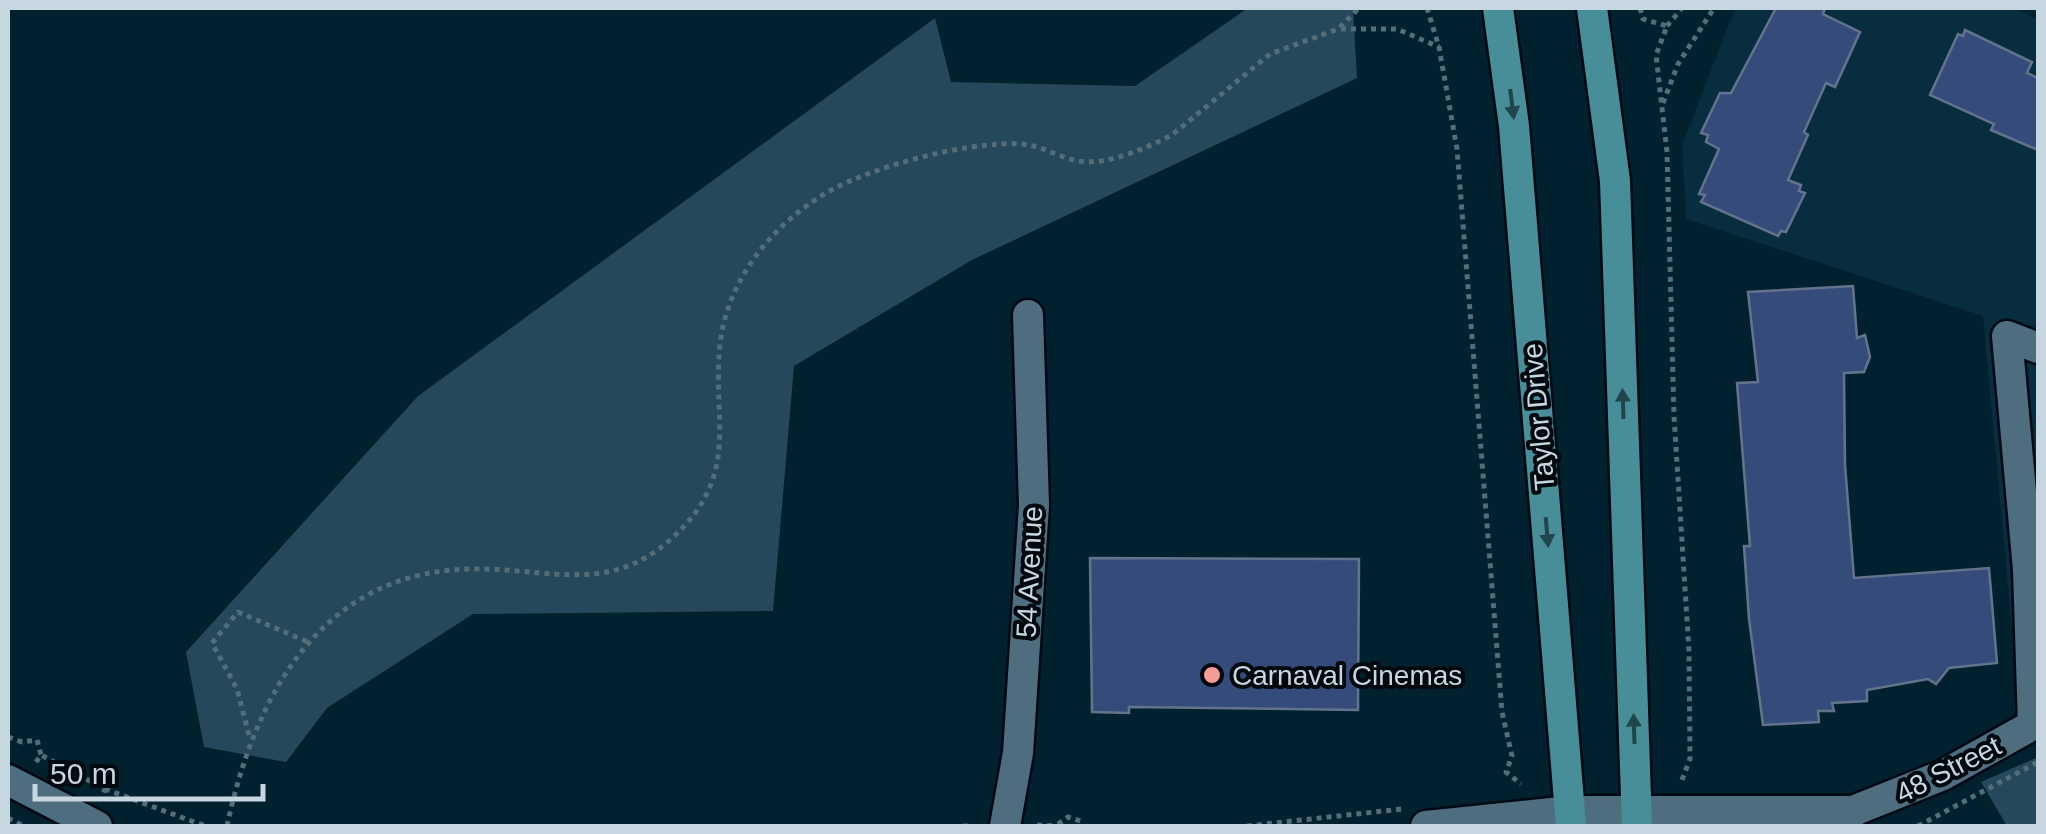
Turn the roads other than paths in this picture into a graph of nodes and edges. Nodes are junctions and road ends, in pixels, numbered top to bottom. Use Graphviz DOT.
graph roads {
  1 [pos="1498,8"];
  2 [pos="1592,8"];
  3 [pos="1028,315"];
  4 [pos="2038,348"];
  5 [pos="2033,579"];
  6 [pos="2036,724"];
  7 [pos="8,780"];
  8 [pos="1855,811"];
  9 [pos="1637,818"];
  10 [pos="1570,819"];
  11 [pos="97,826"];
  12 [pos="1005,826"];
  13 [pos="1426,826"];
  14 [pos="1811,826"];
  1 -- 10 [label="main road, Taylor Drive, one-way"];
  9 -- 2 [label="main road, one-way"];
  3 -- 12 [label="street, 54 Avenue"];
  4 -- 5 [label="street"];
  5 -- 6 [label="street"];
  6 -- 8 [label="street, 48 Street"];
  7 -- 11 [label="street"];
  8 -- 9 [label="street, 48 Street"];
  8 -- 14 [label="street, 48 Street"];
  9 -- 10 [label="street, 48 Street"];
  10 -- 13 [label="street, 48 Street"];
}
